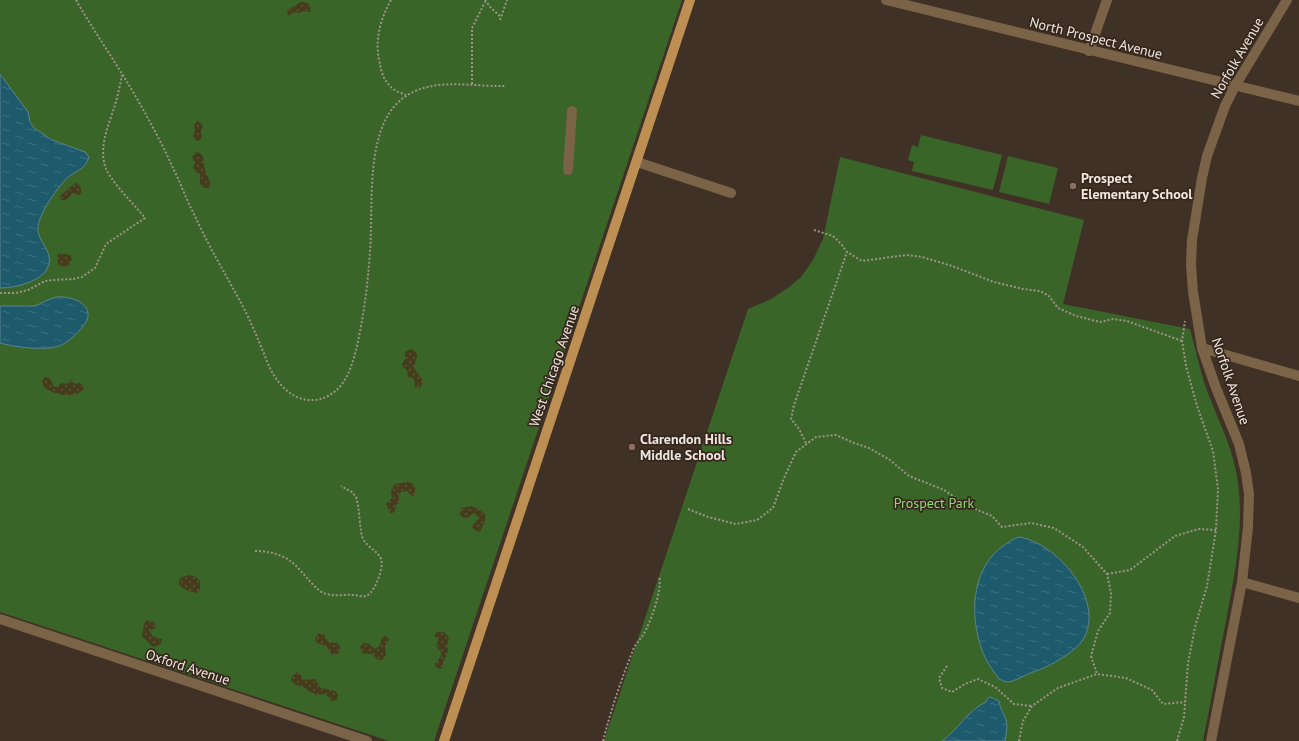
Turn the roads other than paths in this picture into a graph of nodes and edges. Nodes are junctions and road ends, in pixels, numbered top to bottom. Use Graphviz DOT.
graph roads {
  1 [pos="690,0"];
  2 [pos="886,0"];
  3 [pos="1107,0"];
  4 [pos="1287,0"];
  5 [pos="906,2"];
  6 [pos="1089,51"];
  7 [pos="1235,86"];
  8 [pos="1299,102"];
  9 [pos="572,111"];
  10 [pos="637,162"];
  11 [pos="568,170"];
  12 [pos="731,193"];
  13 [pos="1202,348"];
  14 [pos="1299,376"];
  15 [pos="1242,582"];
  16 [pos="1299,598"];
  17 [pos="0,619"];
  18 [pos="367,741"];
  19 [pos="444,741"];
  20 [pos="1211,741"];
  1 -- 10 [label="main road, West Chicago Avenue"];
  2 -- 5 [label="street, North Prospect Avenue"];
  3 -- 6 [label="street"];
  4 -- 7 [label="street, Norfolk Avenue"];
  5 -- 6 [label="street, North Prospect Avenue"];
  6 -- 7 [label="street, North Prospect Avenue"];
  7 -- 8 [label="street, North Prospect Avenue"];
  7 -- 13 [label="street, Norfolk Avenue"];
  9 -- 11 [label="street"];
  10 -- 12 [label="street"];
  10 -- 19 [label="main road, West Chicago Avenue"];
  13 -- 14 [label="street"];
  13 -- 15 [label="street, Norfolk Avenue"];
  15 -- 16 [label="street"];
  15 -- 20 [label="street, Norfolk Avenue"];
  17 -- 18 [label="street, Oxford Avenue"];
}
